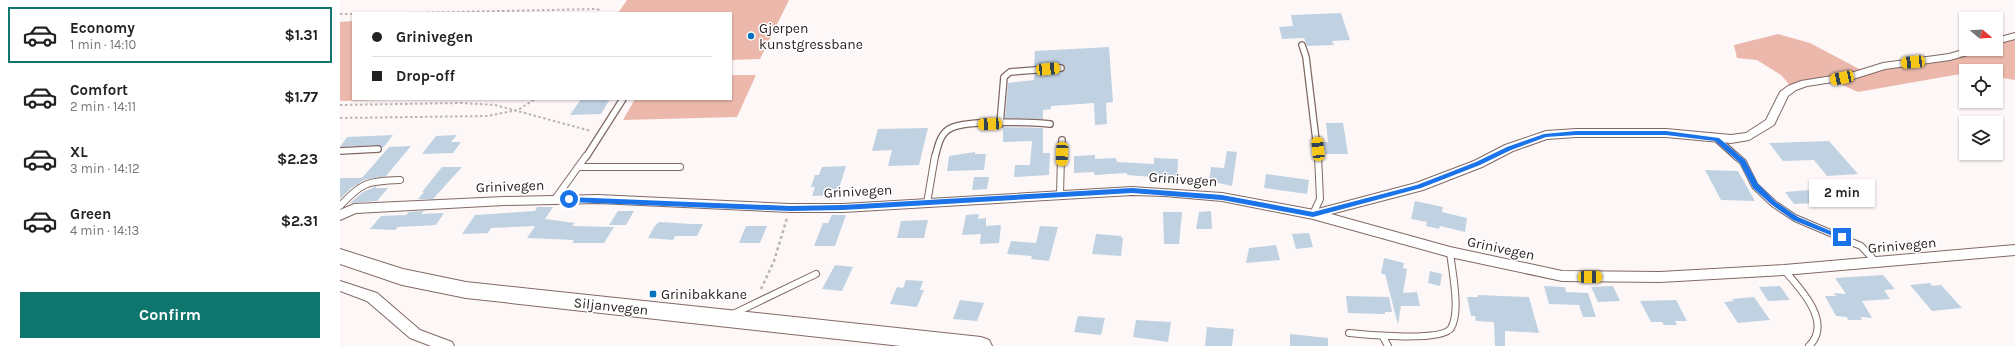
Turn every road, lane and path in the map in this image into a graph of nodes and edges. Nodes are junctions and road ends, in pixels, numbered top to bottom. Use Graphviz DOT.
graph roads {
  1 [pos="454,12"];
  2 [pos="600,12"];
  3 [pos="340,14"];
  4 [pos="352,14"];
  5 [pos="2015,36"];
  6 [pos="2003,39"];
  7 [pos="1302,45"];
  8 [pos="1959,54"];
  9 [pos="1061,68"];
  10 [pos="533,100"];
  11 [pos="622,100"];
  12 [pos="340,105"];
  13 [pos="518,110"];
  14 [pos="340,118"];
  15 [pos="1000,124"];
  16 [pos="1050,124"];
  17 [pos="601,134"];
  18 [pos="1717,139"];
  19 [pos="1062,140"];
  20 [pos="378,149"];
  21 [pos="340,151"];
  22 [pos="680,166"];
  23 [pos="578,167"];
  24 [pos="400,180"];
  25 [pos="1060,195"];
  26 [pos="555,199"];
  27 [pos="927,203"];
  28 [pos="790,208"];
  29 [pos="341,211"];
  30 [pos="1313,214"];
  31 [pos="2015,250"];
  32 [pos="1450,252"];
  33 [pos="341,258"];
  34 [pos="1876,262"];
  35 [pos="1784,270"];
  36 [pos="816,274"];
  37 [pos="340,286"];
  38 [pos="755,304"];
  39 [pos="726,318"];
  40 [pos="1349,333"];
  41 [pos="1383,337"];
  42 [pos="447,346"];
  43 [pos="981,346"];
  44 [pos="1388,346"];
  45 [pos="1809,346"];
  1 -- 2 [label="path"];
  3 -- 4 [label="path"];
  5 -- 6 [label="street"];
  7 -- 30 [label="lane"];
  8 -- 18 [label="street"];
  9 -- 15 [label="lane"];
  10 -- 13 [label="path"];
  11 -- 17 [label="lane"];
  12 -- 13 [label="path"];
  13 -- 14 [label="path"];
  13 -- 17 [label="path"];
  15 -- 16 [label="lane"];
  15 -- 27 [label="lane"];
  17 -- 23 [label="lane"];
  18 -- 30 [label="street"];
  18 -- 34 [label="lane"];
  19 -- 25 [label="lane"];
  20 -- 21 [label="lane"];
  22 -- 23 [label="lane"];
  23 -- 26 [label="lane"];
  24 -- 29 [label="lane"];
  25 -- 27 [label="street, Grinivegen"];
  25 -- 30 [label="street, Grinivegen"];
  26 -- 28 [label="street, Grinivegen"];
  26 -- 29 [label="street, Grinivegen"];
  27 -- 28 [label="street, Grinivegen"];
  28 -- 38 [label="path"];
  30 -- 32 [label="street, Grinivegen"];
  31 -- 34 [label="street, Grinivegen"];
  32 -- 35 [label="street, Grinivegen"];
  32 -- 41 [label="lane"];
  33 -- 39 [label="main road, Siljanvegen"];
  34 -- 35 [label="street, Grinivegen"];
  35 -- 45 [label="lane"];
  36 -- 38 [label="lane"];
  37 -- 42 [label="street"];
  38 -- 39 [label="lane"];
  39 -- 43 [label="main road, Siljanvegen"];
  40 -- 41 [label="lane"];
  41 -- 44 [label="lane"];
}
